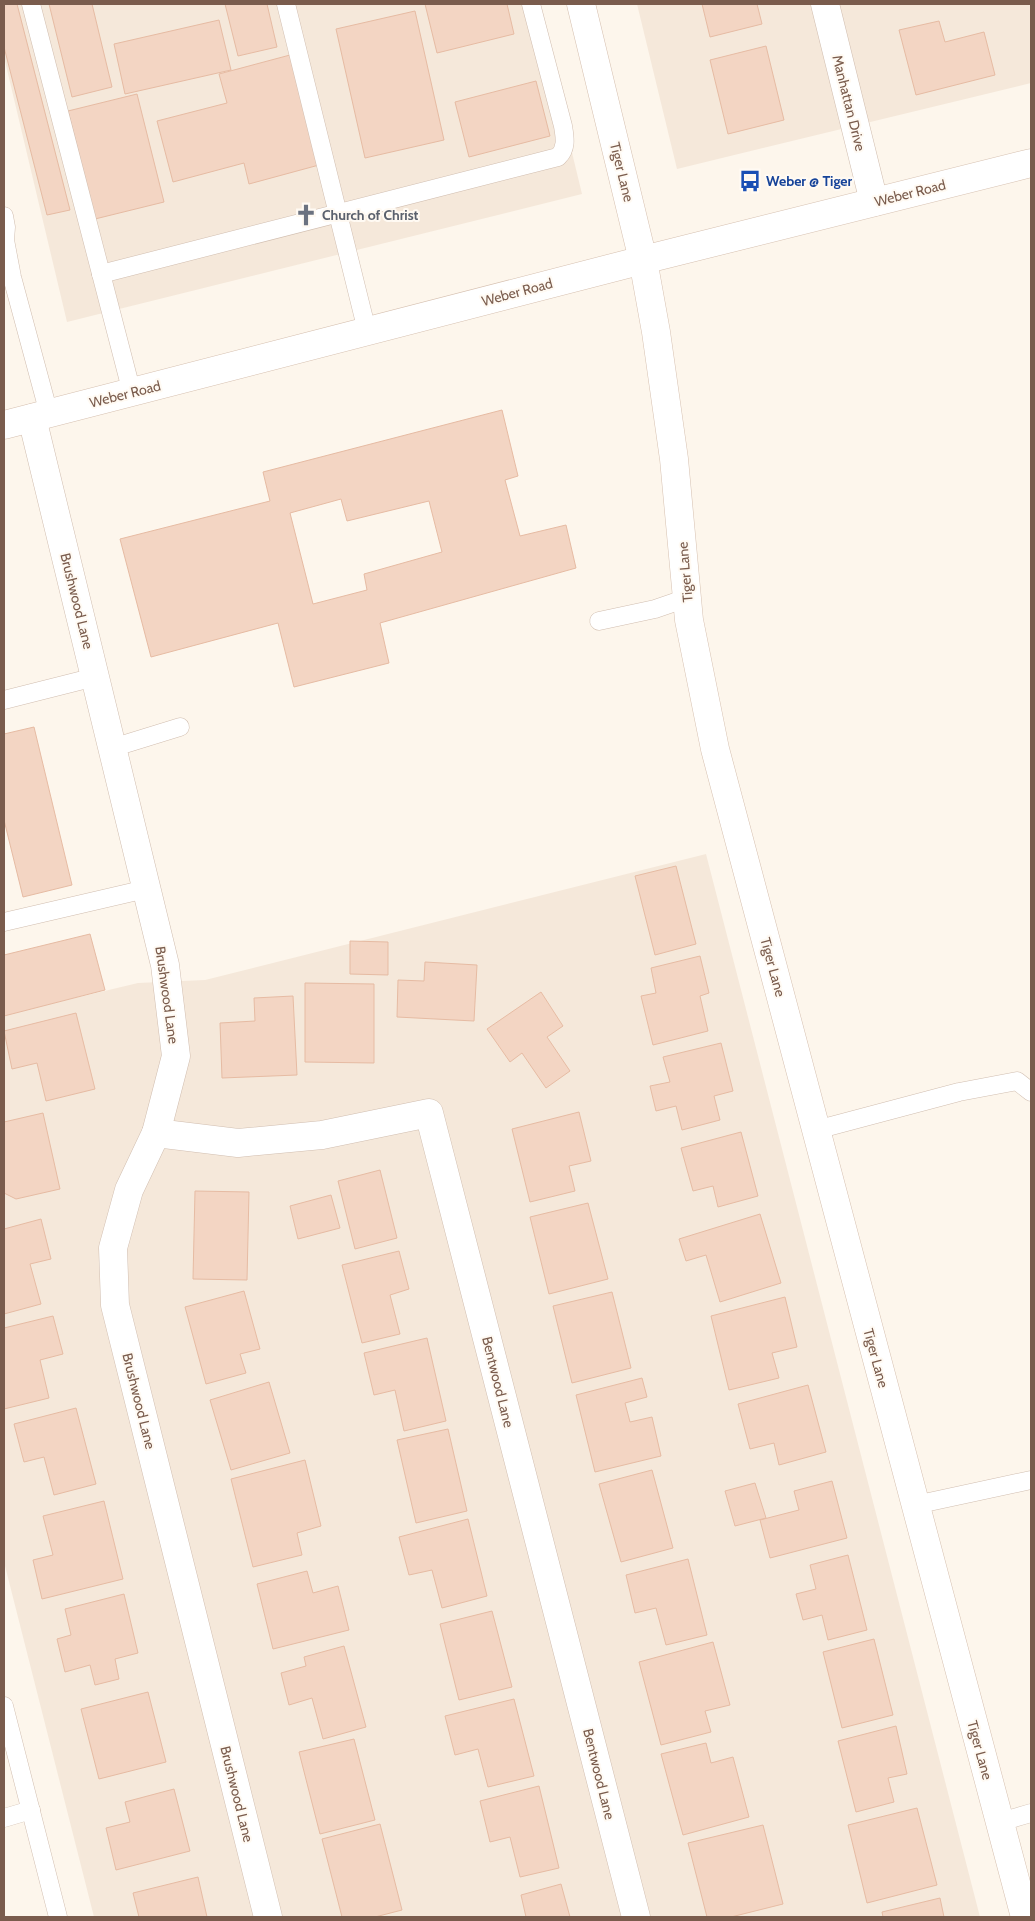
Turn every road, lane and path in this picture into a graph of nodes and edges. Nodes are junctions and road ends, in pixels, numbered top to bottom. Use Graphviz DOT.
graph roads {
  1 [pos="31,4"];
  2 [pos="286,4"];
  3 [pos="531,4"];
  4 [pos="581,4"];
  5 [pos="825,4"];
  6 [pos="1031,163"];
  7 [pos="874,202"];
  8 [pos="338,213"];
  9 [pos="4,216"];
  10 [pos="643,260"];
  11 [pos="101,274"];
  12 [pos="8,277"];
  13 [pos="367,331"];
  14 [pos="132,392"];
  15 [pos="41,416"];
  16 [pos="4,425"];
  17 [pos="687,598"];
  18 [pos="599,621"];
  19 [pos="95,677"];
  20 [pos="4,700"];
  21 [pos="180,727"];
  22 [pos="112,748"];
  23 [pos="146,889"];
  24 [pos="4,922"];
  25 [pos="1031,1092"];
  26 [pos="816,1130"];
  27 [pos="156,1133"];
  28 [pos="1031,1480"];
  29 [pos="915,1505"];
  30 [pos="4,1706"];
  31 [pos="31,1810"];
  32 [pos="1031,1813"];
  33 [pos="4,1818"];
  34 [pos="1000,1822"];
  35 [pos="58,1917"];
  36 [pos="268,1917"];
  37 [pos="636,1917"];
  38 [pos="1025,1917"];
  1 -- 11 [label="lane"];
  2 -- 8 [label="lane"];
  3 -- 8 [label="lane"];
  4 -- 10 [label="street, Tiger Lane"];
  5 -- 7 [label="street, Manhattan Drive"];
  6 -- 7 [label="street, Weber Road"];
  7 -- 10 [label="street, Weber Road"];
  8 -- 11 [label="lane"];
  8 -- 13 [label="lane"];
  9 -- 12 [label="lane"];
  10 -- 13 [label="street, Weber Road"];
  10 -- 17 [label="street, Tiger Lane"];
  11 -- 14 [label="lane"];
  12 -- 15 [label="lane"];
  13 -- 14 [label="street, Weber Road"];
  14 -- 15 [label="street, Weber Road"];
  15 -- 16 [label="street, Weber Road"];
  15 -- 19 [label="street, Brushwood Lane"];
  17 -- 18 [label="lane"];
  17 -- 26 [label="street, Tiger Lane"];
  19 -- 20 [label="lane"];
  19 -- 22 [label="street, Brushwood Lane"];
  21 -- 22 [label="lane"];
  22 -- 23 [label="street, Brushwood Lane"];
  23 -- 24 [label="lane"];
  23 -- 27 [label="street, Brushwood Lane"];
  25 -- 26 [label="lane"];
  26 -- 29 [label="street, Tiger Lane"];
  27 -- 36 [label="street, Brushwood Lane"];
  27 -- 37 [label="street, Bentwood Lane"];
  28 -- 29 [label="lane"];
  29 -- 34 [label="street, Tiger Lane"];
  30 -- 31 [label="lane"];
  31 -- 33 [label="lane"];
  31 -- 35 [label="lane"];
  32 -- 34 [label="lane"];
  34 -- 38 [label="street, Tiger Lane"];
}
